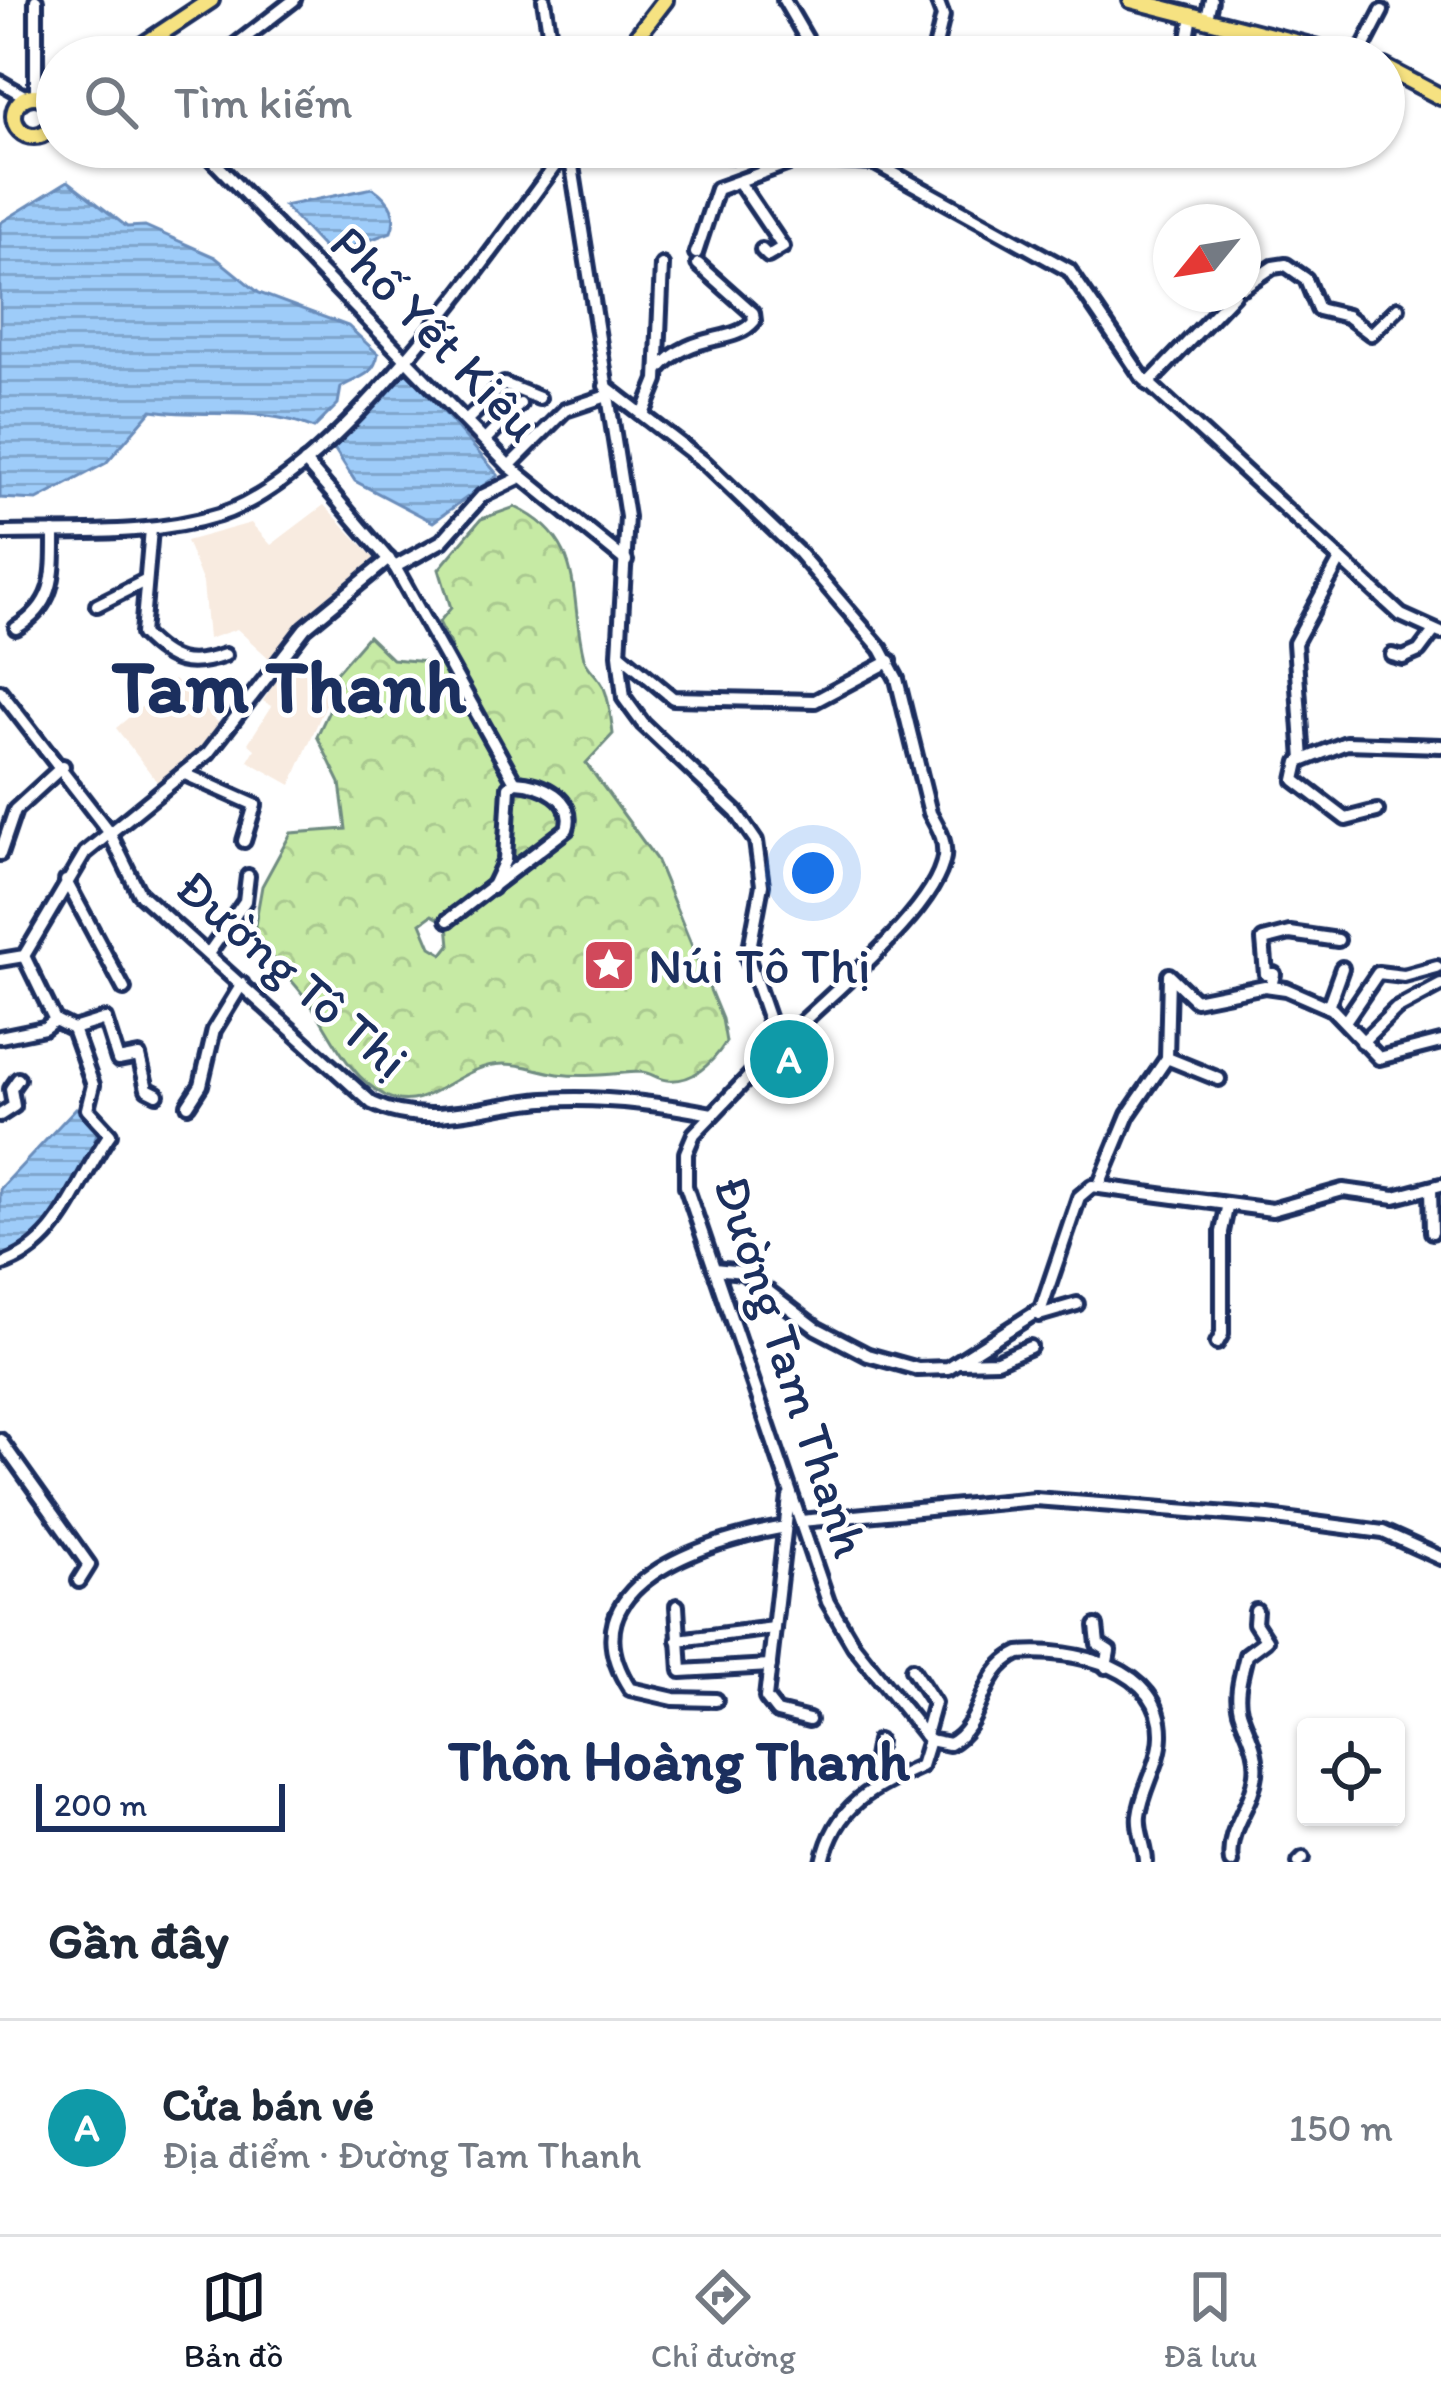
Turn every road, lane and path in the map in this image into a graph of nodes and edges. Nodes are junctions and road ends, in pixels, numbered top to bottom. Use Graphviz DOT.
graph roads {
  1 [pos="36,0"];
  2 [pos="211,0"];
  3 [pos="294,0"];
  4 [pos="544,0"];
  5 [pos="665,0"];
  6 [pos="784,0"];
  7 [pos="937,0"];
  8 [pos="1131,0"];
  9 [pos="1211,0"];
  10 [pos="1382,11"];
  11 [pos="1200,16"];
  12 [pos="156,36"];
  13 [pos="247,36"];
  14 [pos="550,36"];
  15 [pos="637,36"];
  16 [pos="805,36"];
  17 [pos="938,36"];
  18 [pos="1193,36"];
  19 [pos="1276,36"];
  20 [pos="1368,36"];
  21 [pos="1405,78"];
  22 [pos="0,82"];
  23 [pos="31,96"];
  24 [pos="1441,97"];
  25 [pos="36,99"];
  26 [pos="15,124"];
  27 [pos="0,133"];
  28 [pos="36,136"];
  29 [pos="221,168"];
  30 [pos="554,168"];
  31 [pos="573,168"];
  32 [pos="775,168"];
  33 [pos="883,168"];
  34 [pos="739,182"];
  35 [pos="762,250"];
  36 [pos="662,265"];
  37 [pos="1261,277"];
  38 [pos="1397,308"];
  39 [pos="1217,312"];
  40 [pos="407,355"];
  41 [pos="658,370"];
  42 [pos="1148,384"];
  43 [pos="606,391"];
  44 [pos="539,398"];
  45 [pos="520,404"];
  46 [pos="644,412"];
  47 [pos="467,420"];
  48 [pos="485,440"];
  49 [pos="305,462"];
  50 [pos="509,466"];
  51 [pos="521,477"];
  52 [pos="151,529"];
  53 [pos="54,532"];
  54 [pos="0,533"];
  55 [pos="1340,560"];
  56 [pos="626,561"];
  57 [pos="392,563"];
  58 [pos="145,581"];
  59 [pos="97,605"];
  60 [pos="16,628"];
  61 [pos="1437,632"];
  62 [pos="620,654"];
  63 [pos="225,655"];
  64 [pos="1392,656"];
  65 [pos="890,661"];
  66 [pos="0,691"];
  67 [pos="1441,746"];
  68 [pos="1303,760"];
  69 [pos="63,766"];
  70 [pos="184,775"];
  71 [pos="515,782"];
  72 [pos="1377,811"];
  73 [pos="109,832"];
  74 [pos="244,841"];
  75 [pos="0,854"];
  76 [pos="248,876"];
  77 [pos="66,881"];
  78 [pos="492,889"];
  79 [pos="448,920"];
  80 [pos="1338,940"];
  81 [pos="208,954"];
  82 [pos="23,956"];
  83 [pos="0,959"];
  84 [pos="1342,968"];
  85 [pos="1437,968"];
  86 [pos="242,984"];
  87 [pos="1271,986"];
  88 [pos="1441,986"];
  89 [pos="124,988"];
  90 [pos="1328,1007"];
  91 [pos="55,1020"];
  92 [pos="1346,1020"];
  93 [pos="74,1029"];
  94 [pos="0,1037"];
  95 [pos="1362,1042"];
  96 [pos="1441,1042"];
  97 [pos="778,1046"];
  98 [pos="1167,1058"];
  99 [pos="19,1079"];
  100 [pos="1220,1079"];
  101 [pos="157,1094"];
  102 [pos="188,1105"];
  103 [pos="712,1114"];
  104 [pos="0,1115"];
  105 [pos="1099,1185"];
  106 [pos="1436,1187"];
  107 [pos="1227,1208"];
  108 [pos="1432,1232"];
  109 [pos="0,1264"];
  110 [pos="714,1269"];
  111 [pos="1077,1304"];
  112 [pos="1036,1316"];
  113 [pos="1217,1343"];
  114 [pos="1030,1347"];
  115 [pos="960,1362"];
  116 [pos="0,1440"];
  117 [pos="790,1494"];
  118 [pos="801,1521"];
  119 [pos="785,1527"];
  120 [pos="1441,1558"];
  121 [pos="79,1581"];
  122 [pos="677,1606"];
  123 [pos="1256,1611"];
  124 [pos="1096,1626"];
  125 [pos="774,1628"];
  126 [pos="678,1640"];
  127 [pos="770,1666"];
  128 [pos="1106,1667"];
  129 [pos="912,1669"];
  130 [pos="716,1700"];
  131 [pos="809,1720"];
  132 [pos="927,1737"];
  133 [pos="878,1741"];
  134 [pos="882,1784"];
  135 [pos="823,1862"];
  136 [pos="1146,1862"];
  137 [pos="1232,1862"];
  1 -- 23 [label="street"];
  2 -- 12 [label="main road"];
  3 -- 13 [label="street"];
  4 -- 14 [label="street"];
  5 -- 15 [label="main road"];
  6 -- 16 [label="street"];
  7 -- 17 [label="street"];
  8 -- 11 [label="main road"];
  9 -- 11 [label="street"];
  10 -- 20 [label="street"];
  11 -- 18 [label="street"];
  11 -- 19 [label="main road"];
  21 -- 24 [label="main road"];
  22 -- 23 [label="street"];
  23 -- 25 [label="main road"];
  23 -- 26 [label="main road"];
  26 -- 27 [label="main road"];
  26 -- 28 [label="main road"];
  29 -- 40 [label="street, Phố Yết Kiêu"];
  30 -- 40 [label="street"];
  31 -- 43 [label="street"];
  32 -- 34 [label="street"];
  33 -- 42 [label="street"];
  34 -- 35 [label="street"];
  34 -- 41 [label="street"];
  36 -- 41 [label="street"];
  37 -- 38 [label="street"];
  39 -- 42 [label="street"];
  40 -- 47 [label="street, Phố Yết Kiêu"];
  40 -- 49 [label="street"];
  41 -- 46 [label="street"];
  42 -- 55 [label="street"];
  43 -- 46 [label="street"];
  43 -- 50 [label="street"];
  43 -- 56 [label="street"];
  44 -- 47 [label="street"];
  45 -- 48 [label="street"];
  46 -- 65 [label="street"];
  47 -- 48 [label="street, Phố Yết Kiêu"];
  48 -- 50 [label="street, Phố Yết Kiêu"];
  49 -- 52 [label="street"];
  49 -- 57 [label="street"];
  50 -- 51 [label="street, Phố Yết Kiêu"];
  51 -- 56 [label="street, Phố Yết Kiêu"];
  51 -- 57 [label="street"];
  52 -- 53 [label="street"];
  52 -- 58 [label="street"];
  53 -- 54 [label="street"];
  53 -- 60 [label="street"];
  55 -- 61 [label="street"];
  55 -- 68 [label="street"];
  56 -- 62 [label="street"];
  57 -- 70 [label="street"];
  57 -- 71 [label="street"];
  58 -- 59 [label="street"];
  58 -- 63 [label="street"];
  61 -- 64 [label="street"];
  62 -- 65 [label="street"];
  62 -- 97 [label="street"];
  65 -- 97 [label="street, Đường Tam Thanh"];
  66 -- 69 [label="street, Đường Tô Thị"];
  67 -- 68 [label="street"];
  68 -- 72 [label="street"];
  69 -- 73 [label="street, Đường Tô Thị"];
  69 -- 75 [label="street"];
  70 -- 73 [label="street"];
  70 -- 74 [label="street"];
  71 -- 78 [label="street"];
  71 -- 78 [label="street"];
  73 -- 77 [label="street"];
  73 -- 81 [label="street, Đường Tô Thị"];
  76 -- 81 [label="street"];
  77 -- 82 [label="street"];
  77 -- 89 [label="street"];
  78 -- 79 [label="street"];
  80 -- 87 [label="street"];
  81 -- 86 [label="street, Đường Tô Thị"];
  82 -- 83 [label="street"];
  82 -- 91 [label="street"];
  84 -- 90 [label="street"];
  85 -- 92 [label="street"];
  86 -- 102 [label="street"];
  86 -- 103 [label="street, Đường Tô Thị"];
  87 -- 90 [label="street"];
  87 -- 98 [label="street"];
  88 -- 95 [label="street"];
  90 -- 92 [label="street"];
  91 -- 93 [label="street"];
  91 -- 94 [label="street"];
  92 -- 95 [label="street"];
  93 -- 101 [label="street"];
  93 -- 109 [label="street"];
  95 -- 96 [label="street"];
  97 -- 103 [label="street, Đường Tam Thanh"];
  98 -- 100 [label="street"];
  98 -- 105 [label="street"];
  99 -- 104 [label="street"];
  103 -- 110 [label="street, Đường Tam Thanh"];
  105 -- 107 [label="street"];
  105 -- 112 [label="street"];
  106 -- 107 [label="street"];
  106 -- 108 [label="street"];
  107 -- 113 [label="street"];
  110 -- 115 [label="street"];
  110 -- 117 [label="street, Đường Tam Thanh"];
  111 -- 112 [label="street"];
  112 -- 115 [label="street"];
  114 -- 115 [label="street"];
  116 -- 121 [label="street"];
  117 -- 118 [label="street, Đường Tam Thanh"];
  117 -- 119 [label="street"];
  118 -- 120 [label="street"];
  118 -- 132 [label="street, Đường Tam Thanh"];
  119 -- 125 [label="street"];
  119 -- 130 [label="street"];
  122 -- 126 [label="street"];
  123 -- 137 [label="street"];
  124 -- 128 [label="street"];
  125 -- 126 [label="street"];
  125 -- 127 [label="street"];
  126 -- 127 [label="street"];
  127 -- 131 [label="street"];
  128 -- 132 [label="street"];
  128 -- 136 [label="street"];
  129 -- 132 [label="street"];
  132 -- 134 [label="street"];
  133 -- 134 [label="street"];
  134 -- 135 [label="street"];
}
